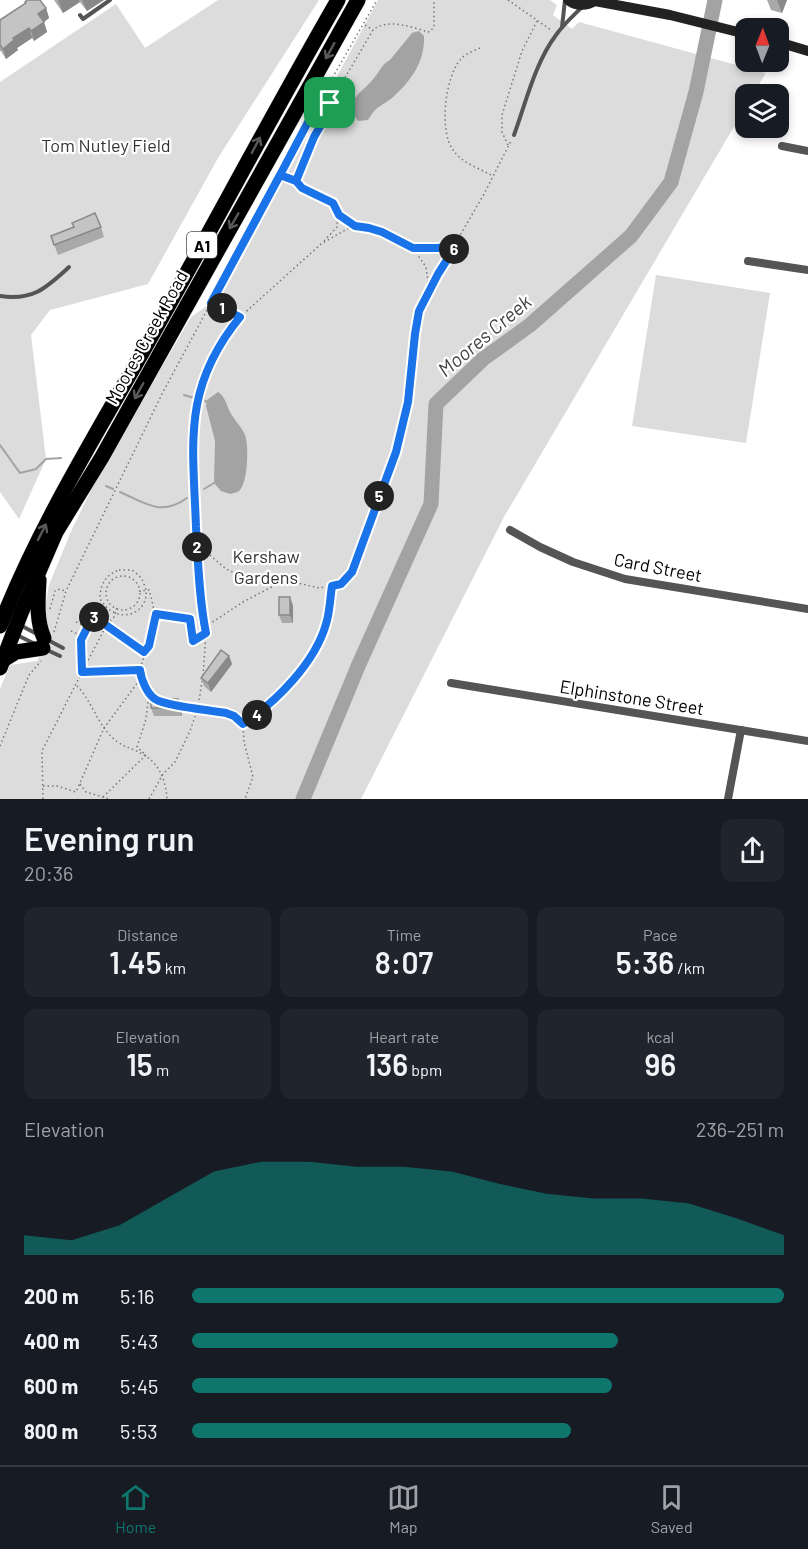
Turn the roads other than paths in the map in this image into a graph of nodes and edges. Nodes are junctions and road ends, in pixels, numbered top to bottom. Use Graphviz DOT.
graph roads {
  1 [pos="111,0"];
  2 [pos="338,0"];
  3 [pos="358,0"];
  4 [pos="566,0"];
  5 [pos="595,0"];
  6 [pos="637,0"];
  7 [pos="584,5"];
  8 [pos="80,15"];
  9 [pos="670,15"];
  10 [pos="562,28"];
  11 [pos="735,31"];
  12 [pos="789,45"];
  13 [pos="808,49"];
  14 [pos="514,135"];
  15 [pos="782,146"];
  16 [pos="808,151"];
  17 [pos="748,261"];
  18 [pos="69,267"];
  19 [pos="808,270"];
  20 [pos="0,296"];
  21 [pos="510,530"];
  22 [pos="40,568"];
  23 [pos="20,575"];
  24 [pos="0,589"];
  25 [pos="808,609"];
  26 [pos="6,624"];
  27 [pos="46,644"];
  28 [pos="63,648"];
  29 [pos="60,656"];
  30 [pos="2,664"];
  31 [pos="451,682"];
  32 [pos="741,730"];
  33 [pos="808,741"];
  34 [pos="728,799"];
  1 -- 8 [label="lane"];
  23 -- 2 [label="highway, Moores Creek Road / A1, one-way"];
  3 -- 22 [label="highway, Moores Creek Road / A1, one-way"];
  4 -- 7 [label="main road"];
  4 -- 10 [label="lane"];
  5 -- 7 [label="main road"];
  5 -- 9 [label="main road"];
  6 -- 9 [label="main road"];
  7 -- 10 [label="lane"];
  9 -- 11 [label="main road"];
  10 -- 14 [label="lane"];
  12 -- 13 [label="main road"];
  15 -- 16 [label="street"];
  17 -- 19 [label="street"];
  18 -- 20 [label="lane"];
  21 -- 25 [label="street, Card Street"];
  22 -- 26 [label="highway, Moores Creek Road / A1"];
  22 -- 27 [label="highway"];
  23 -- 24 [label="highway"];
  23 -- 26 [label="highway, Moores Creek Road / A1"];
  26 -- 27 [label="lane"];
  26 -- 27 [label="lane"];
  26 -- 30 [label="highway, Moores Creek Road / A1"];
  27 -- 28 [label="lane"];
  27 -- 29 [label="lane"];
  27 -- 30 [label="highway"];
  31 -- 32 [label="street, Elphinstone Street"];
  32 -- 33 [label="street, Elphinstone Street"];
  32 -- 34 [label="street"];
}
